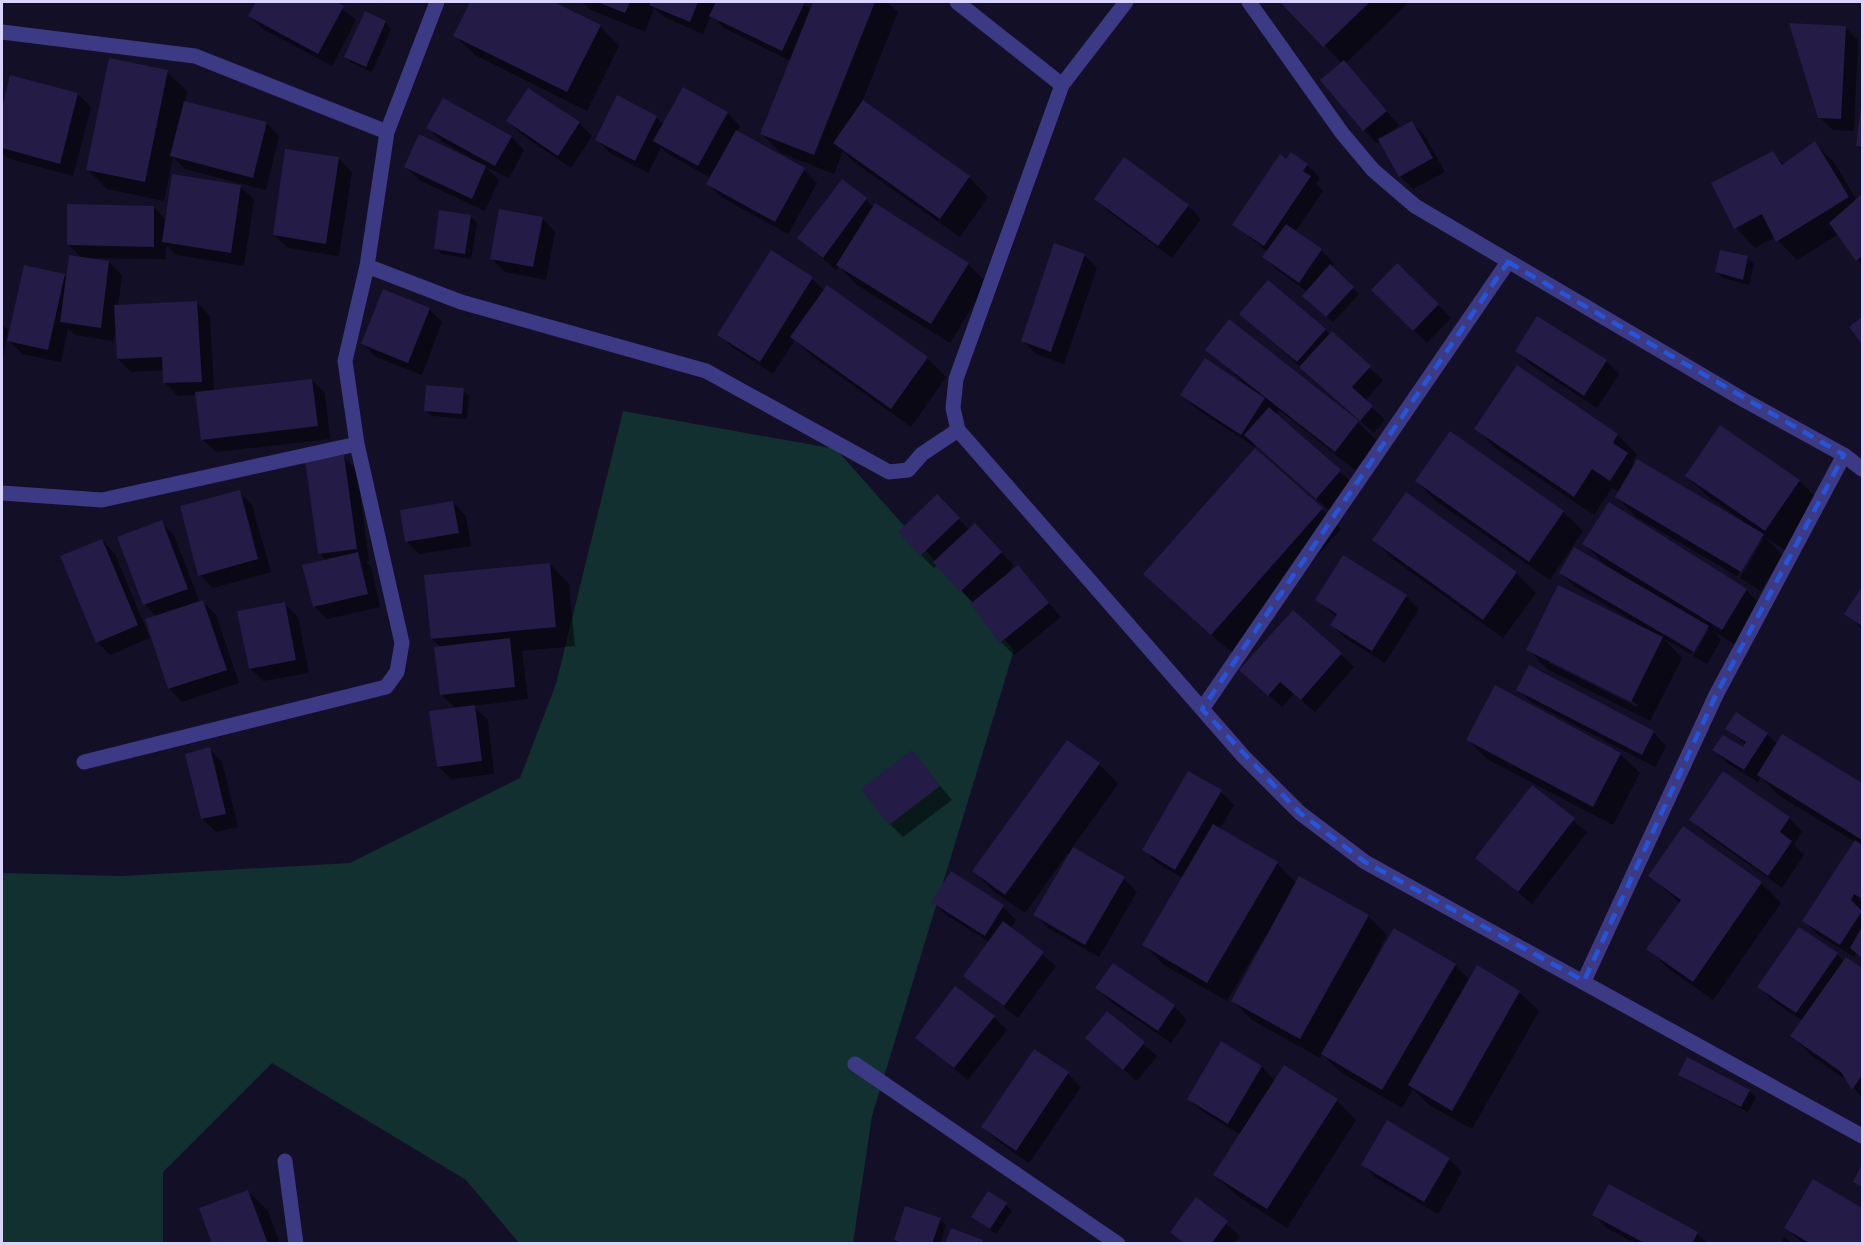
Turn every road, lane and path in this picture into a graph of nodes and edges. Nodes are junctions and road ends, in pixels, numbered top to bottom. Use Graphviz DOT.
graph roads {
  1 [pos="437,2"];
  2 [pos="957,2"];
  3 [pos="1126,2"];
  4 [pos="1249,2"];
  5 [pos="2,32"];
  6 [pos="1062,85"];
  7 [pos="387,132"];
  8 [pos="1508,262"];
  9 [pos="367,266"];
  10 [pos="958,430"];
  11 [pos="357,444"];
  12 [pos="1844,455"];
  13 [pos="1863,469"];
  14 [pos="2,493"];
  15 [pos="1202,709"];
  16 [pos="84,762"];
  17 [pos="1584,981"];
  18 [pos="855,1064"];
  19 [pos="1863,1136"];
  20 [pos="285,1161"];
  21 [pos="296,1244"];
  22 [pos="1118,1244"];
  1 -- 7 [label="street"];
  2 -- 6 [label="street"];
  3 -- 6 [label="street"];
  4 -- 8 [label="street"];
  5 -- 7 [label="street"];
  6 -- 10 [label="street"];
  7 -- 9 [label="street"];
  8 -- 12 [label="street"];
  8 -- 15 [label="street"];
  9 -- 10 [label="street"];
  9 -- 11 [label="street"];
  10 -- 15 [label="street"];
  11 -- 14 [label="street"];
  11 -- 16 [label="street"];
  12 -- 13 [label="street"];
  12 -- 17 [label="street"];
  15 -- 17 [label="street"];
  17 -- 19 [label="street"];
  18 -- 22 [label="street"];
  20 -- 21 [label="street"];
}
